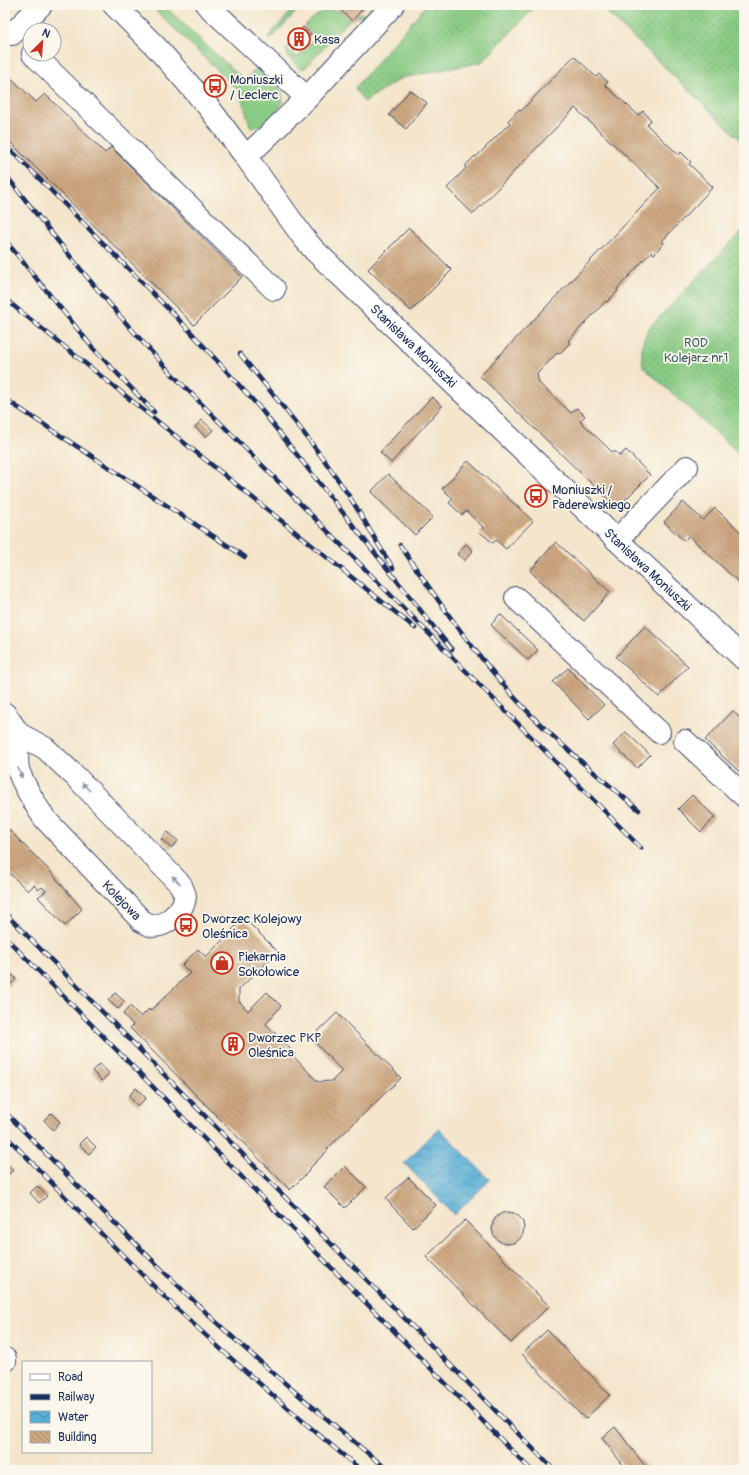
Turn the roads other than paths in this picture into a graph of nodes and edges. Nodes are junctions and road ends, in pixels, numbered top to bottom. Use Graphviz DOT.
graph roads {
  1 [pos="41,5"];
  2 [pos="114,5"];
  3 [pos="207,5"];
  4 [pos="393,5"];
  5 [pos="8,31"];
  6 [pos="22,44"];
  7 [pos="40,62"];
  8 [pos="307,98"];
  9 [pos="246,157"];
  10 [pos="274,289"];
  11 [pos="687,467"];
  12 [pos="617,540"];
  13 [pos="516,598"];
  14 [pos="744,659"];
  15 [pos="5,714"];
  16 [pos="658,732"];
  17 [pos="19,734"];
  18 [pos="685,741"];
  19 [pos="744,796"];
  1 -- 5 [label="street"];
  2 -- 9 [label="street, Stanisława Moniuszki"];
  3 -- 8 [label="street"];
  4 -- 8 [label="street"];
  5 -- 6 [label="street"];
  7 -- 10 [label="street"];
  8 -- 9 [label="street"];
  9 -- 12 [label="street, Stanisława Moniuszki"];
  11 -- 12 [label="street"];
  12 -- 14 [label="street, Stanisława Moniuszki"];
  13 -- 16 [label="street"];
  15 -- 17 [label="street, Kolejowa"];
  17 -- 17 [label="street, Kolejowa, one-way"];
  18 -- 19 [label="street"];
}
